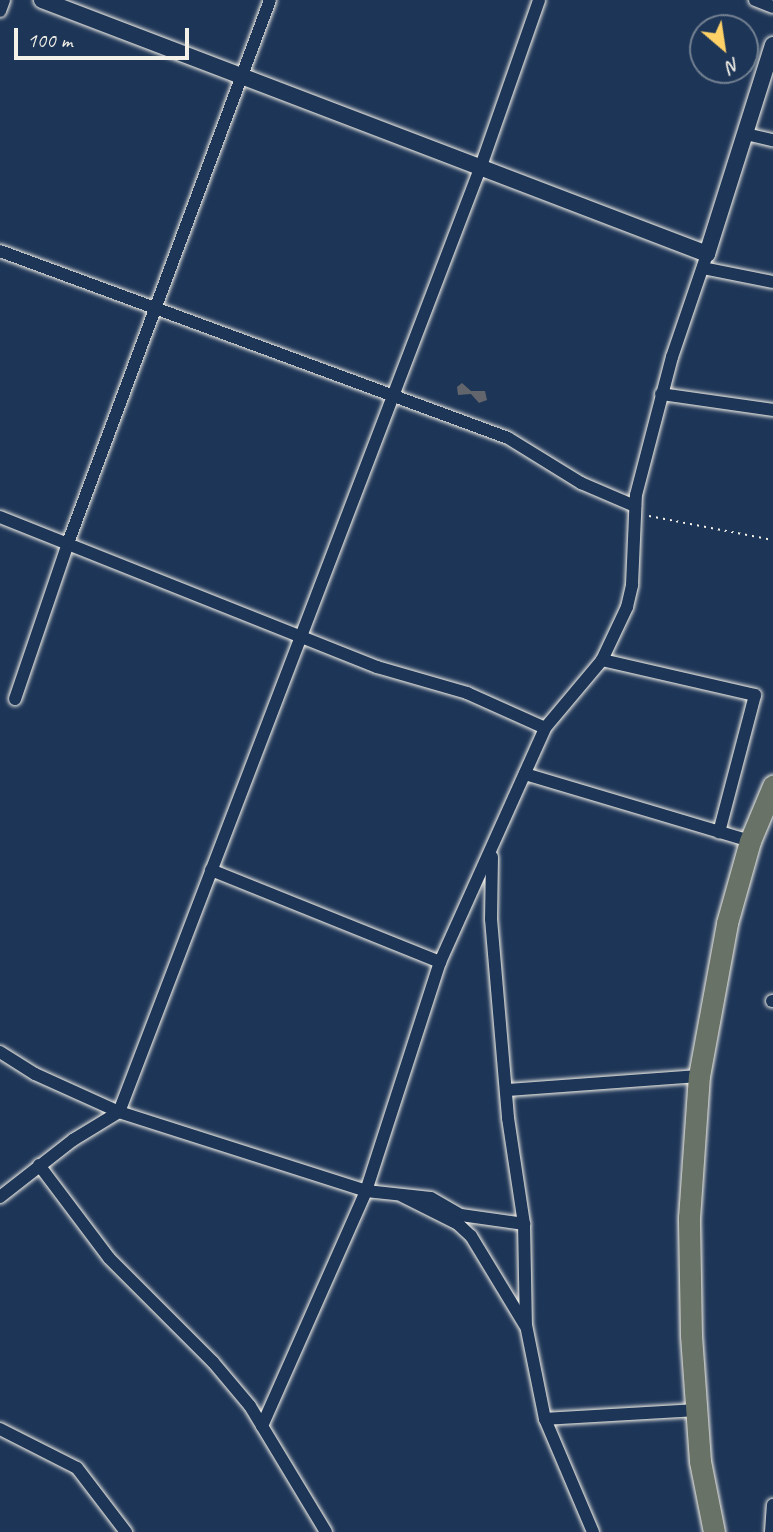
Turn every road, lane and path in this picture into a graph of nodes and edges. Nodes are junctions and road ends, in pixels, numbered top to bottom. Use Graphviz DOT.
graph roads {
  1 [pos="4,0"];
  2 [pos="42,0"];
  3 [pos="270,0"];
  4 [pos="539,0"];
  5 [pos="755,0"];
  6 [pos="773,6"];
  7 [pos="0,11"];
  8 [pos="773,46"];
  9 [pos="241,74"];
  10 [pos="746,134"];
  11 [pos="773,140"];
  12 [pos="481,166"];
  13 [pos="0,251"];
  14 [pos="705,261"];
  15 [pos="773,282"];
  16 [pos="154,310"];
  17 [pos="661,394"];
  18 [pos="390,396"];
  19 [pos="773,410"];
  20 [pos="634,510"];
  21 [pos="0,517"];
  22 [pos="773,540"];
  23 [pos="68,543"];
  24 [pos="303,636"];
  25 [pos="601,660"];
  26 [pos="15,699"];
  27 [pos="545,728"];
  28 [pos="525,774"];
  29 [pos="773,786"];
  30 [pos="719,832"];
  31 [pos="750,841"];
  32 [pos="492,851"];
  33 [pos="211,870"];
  34 [pos="440,962"];
  35 [pos="0,1052"];
  36 [pos="699,1076"];
  37 [pos="507,1090"];
  38 [pos="119,1112"];
  39 [pos="39,1165"];
  40 [pos="366,1191"];
  41 [pos="0,1197"];
  42 [pos="460,1219"];
  43 [pos="524,1224"];
  44 [pos="526,1325"];
  45 [pos="696,1410"];
  46 [pos="545,1419"];
  47 [pos="262,1426"];
  48 [pos="0,1429"];
  49 [pos="773,1505"];
  50 [pos="126,1532"];
  51 [pos="326,1532"];
  52 [pos="593,1532"];
  53 [pos="714,1532"];
  54 [pos="771,1532"];
  1 -- 7 [label="street"];
  2 -- 9 [label="street"];
  3 -- 9 [label="street"];
  4 -- 12 [label="street"];
  5 -- 6 [label="street"];
  8 -- 10 [label="street"];
  9 -- 12 [label="street"];
  9 -- 16 [label="street"];
  10 -- 11 [label="street"];
  10 -- 14 [label="street"];
  12 -- 14 [label="street"];
  12 -- 18 [label="street"];
  13 -- 16 [label="street"];
  14 -- 15 [label="street"];
  14 -- 17 [label="street"];
  16 -- 18 [label="street"];
  16 -- 23 [label="street"];
  17 -- 19 [label="street"];
  17 -- 20 [label="street"];
  18 -- 20 [label="street"];
  18 -- 24 [label="street"];
  20 -- 22 [label="path"];
  20 -- 25 [label="street"];
  21 -- 23 [label="street"];
  23 -- 24 [label="street"];
  23 -- 26 [label="street"];
  24 -- 27 [label="street"];
  24 -- 33 [label="street"];
  25 -- 27 [label="street"];
  25 -- 30 [label="street"];
  27 -- 28 [label="street"];
  28 -- 30 [label="street"];
  28 -- 32 [label="street"];
  29 -- 31 [label="highway"];
  30 -- 31 [label="street"];
  31 -- 36 [label="highway"];
  32 -- 34 [label="street"];
  32 -- 37 [label="street"];
  33 -- 34 [label="street"];
  33 -- 38 [label="street"];
  34 -- 40 [label="street"];
  35 -- 38 [label="street"];
  36 -- 37 [label="street"];
  36 -- 45 [label="highway"];
  37 -- 43 [label="street"];
  38 -- 39 [label="street"];
  38 -- 40 [label="street"];
  39 -- 41 [label="street"];
  39 -- 47 [label="street"];
  40 -- 42 [label="street"];
  40 -- 47 [label="street"];
  42 -- 43 [label="street"];
  42 -- 44 [label="street"];
  43 -- 44 [label="street"];
  44 -- 46 [label="street"];
  45 -- 46 [label="street"];
  45 -- 53 [label="highway"];
  46 -- 52 [label="street"];
  47 -- 51 [label="street"];
  48 -- 50 [label="street"];
  49 -- 54 [label="street"];
}
